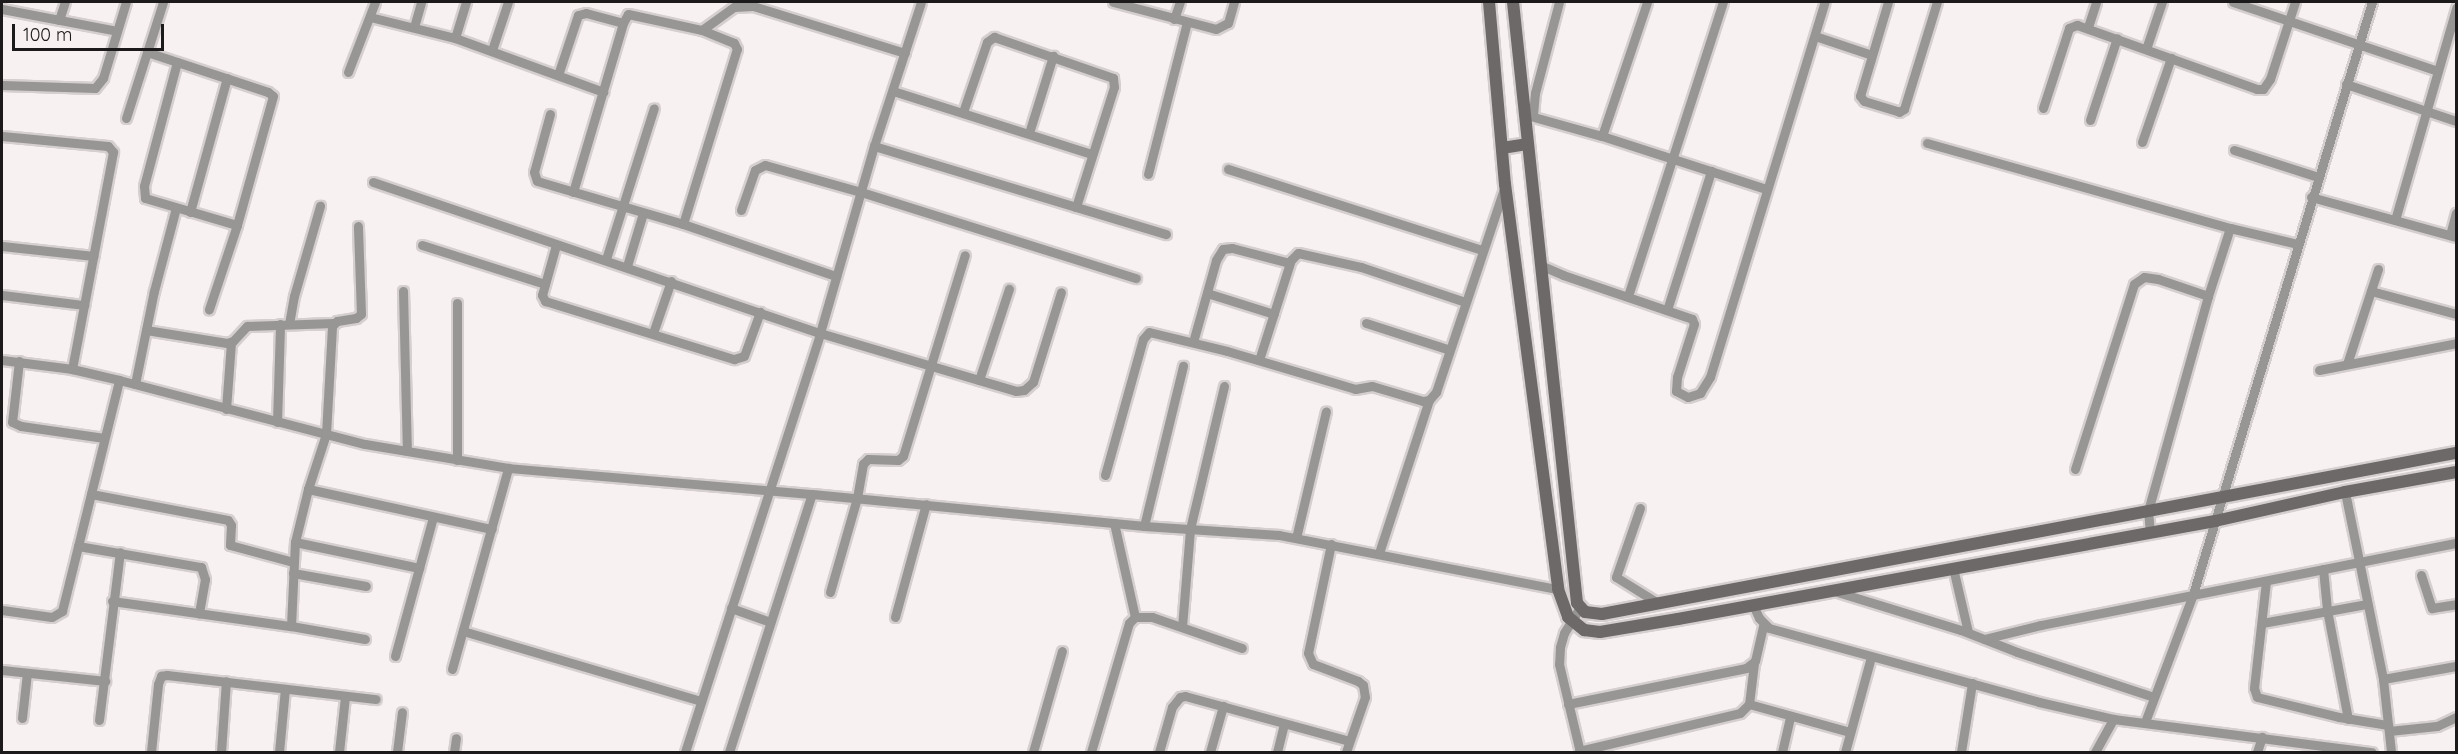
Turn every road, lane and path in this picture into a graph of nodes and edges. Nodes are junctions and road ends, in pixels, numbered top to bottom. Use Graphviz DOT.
graph roads {
  1 [pos="64,2"];
  2 [pos="126,2"];
  3 [pos="163,2"];
  4 [pos="375,2"];
  5 [pos="421,2"];
  6 [pos="466,2"];
  7 [pos="508,2"];
  8 [pos="921,2"];
  9 [pos="1113,2"];
  10 [pos="1180,2"];
  11 [pos="1234,2"];
  12 [pos="1489,2"];
  13 [pos="1513,2"];
  14 [pos="1559,2"];
  15 [pos="1647,2"];
  16 [pos="1723,2"];
  17 [pos="1825,2"];
  18 [pos="1888,2"];
  19 [pos="1937,2"];
  20 [pos="2096,2"];
  21 [pos="2162,2"];
  22 [pos="2233,2"];
  23 [pos="2295,2"];
  24 [pos="2372,2"];
  25 [pos="9,7"];
  26 [pos="2457,8"];
  27 [pos="370,17"];
  28 [pos="1174,19"];
  29 [pos="59,20"];
  30 [pos="2289,20"];
  31 [pos="1187,22"];
  32 [pos="622,23"];
  33 [pos="414,27"];
  34 [pos="2088,27"];
  35 [pos="702,30"];
  36 [pos="117,31"];
  37 [pos="1815,36"];
  38 [pos="455,38"];
  39 [pos="2117,38"];
  40 [pos="2358,46"];
  41 [pos="2146,48"];
  42 [pos="492,50"];
  43 [pos="147,52"];
  44 [pos="905,53"];
  45 [pos="1053,56"];
  46 [pos="1872,56"];
  47 [pos="2171,58"];
  48 [pos="177,62"];
  49 [pos="2438,71"];
  50 [pos="348,72"];
  51 [pos="558,75"];
  52 [pos="226,78"];
  53 [pos="2346,84"];
  54 [pos="2,85"];
  55 [pos="893,91"];
  56 [pos="603,92"];
  57 [pos="654,108"];
  58 [pos="2043,108"];
  59 [pos="2426,111"];
  60 [pos="963,112"];
  61 [pos="550,114"];
  62 [pos="1528,114"];
  63 [pos="126,118"];
  64 [pos="2090,120"];
  65 [pos="2457,121"];
  66 [pos="1029,133"];
  67 [pos="2,136"];
  68 [pos="1602,136"];
  69 [pos="2142,142"];
  70 [pos="1927,143"];
  71 [pos="1527,144"];
  72 [pos="874,147"];
  73 [pos="1502,148"];
  74 [pos="2234,150"];
  75 [pos="1092,154"];
  76 [pos="1673,159"];
  77 [pos="1228,169"];
  78 [pos="1711,171"];
  79 [pos="1148,174"];
  80 [pos="2318,177"];
  81 [pos="373,182"];
  82 [pos="1505,184"];
  83 [pos="1766,189"];
  84 [pos="573,192"];
  85 [pos="861,192"];
  86 [pos="2311,197"];
  87 [pos="320,206"];
  88 [pos="622,206"];
  89 [pos="1076,207"];
  90 [pos="176,208"];
  91 [pos="741,210"];
  92 [pos="190,212"];
  93 [pos="643,213"];
  94 [pos="2457,213"];
  95 [pos="2395,220"];
  96 [pos="683,224"];
  97 [pos="237,225"];
  98 [pos="358,226"];
  99 [pos="2230,228"];
  100 [pos="1166,234"];
  101 [pos="2453,236"];
  102 [pos="2297,244"];
  103 [pos="422,245"];
  104 [pos="556,245"];
  105 [pos="2,246"];
  106 [pos="1482,250"];
  107 [pos="965,255"];
  108 [pos="93,256"];
  109 [pos="606,259"];
  110 [pos="1290,263"];
  111 [pos="1540,265"];
  112 [pos="627,266"];
  113 [pos="2378,269"];
  114 [pos="836,276"];
  115 [pos="1136,278"];
  116 [pos="671,281"];
  117 [pos="545,284"];
  118 [pos="1009,289"];
  119 [pos="403,291"];
  120 [pos="2371,291"];
  121 [pos="1061,292"];
  122 [pos="1207,292"];
  123 [pos="2,295"];
  124 [pos="1628,296"];
  125 [pos="2208,296"];
  126 [pos="1466,302"];
  127 [pos="457,303"];
  128 [pos="84,305"];
  129 [pos="209,309"];
  130 [pos="1667,310"];
  131 [pos="760,312"];
  132 [pos="1274,314"];
  133 [pos="2457,314"];
  134 [pos="334,323"];
  135 [pos="1366,323"];
  136 [pos="285,324"];
  137 [pos="146,330"];
  138 [pos="653,333"];
  139 [pos="820,333"];
  140 [pos="231,342"];
  141 [pos="1193,342"];
  142 [pos="2457,343"];
  143 [pos="1450,350"];
  144 [pos="2,360"];
  145 [pos="1259,360"];
  146 [pos="19,361"];
  147 [pos="2347,364"];
  148 [pos="930,366"];
  149 [pos="1183,366"];
  150 [pos="72,369"];
  151 [pos="2319,370"];
  152 [pos="119,380"];
  153 [pos="979,380"];
  154 [pos="135,384"];
  155 [pos="1224,386"];
  156 [pos="1429,400"];
  157 [pos="226,409"];
  158 [pos="1326,411"];
  159 [pos="277,422"];
  160 [pos="326,434"];
  161 [pos="104,438"];
  162 [pos="407,451"];
  163 [pos="2457,453"];
  164 [pos="457,460"];
  165 [pos="508,468"];
  166 [pos="2075,469"];
  167 [pos="2457,472"];
  168 [pos="1105,475"];
  169 [pos="308,489"];
  170 [pos="767,490"];
  171 [pos="2345,492"];
  172 [pos="91,494"];
  173 [pos="812,494"];
  174 [pos="857,498"];
  175 [pos="2222,498"];
  176 [pos="927,504"];
  177 [pos="1640,508"];
  178 [pos="2148,511"];
  179 [pos="433,517"];
  180 [pos="2215,521"];
  181 [pos="1114,523"];
  182 [pos="1144,526"];
  183 [pos="492,529"];
  184 [pos="1190,529"];
  185 [pos="2150,533"];
  186 [pos="1296,538"];
  187 [pos="295,542"];
  188 [pos="2457,543"];
  189 [pos="1331,544"];
  190 [pos="78,546"];
  191 [pos="120,552"];
  192 [pos="1379,554"];
  193 [pos="293,562"];
  194 [pos="2359,562"];
  195 [pos="419,568"];
  196 [pos="1848,568"];
  197 [pos="1953,568"];
  198 [pos="2323,569"];
  199 [pos="293,573"];
  200 [pos="2421,575"];
  201 [pos="2266,581"];
  202 [pos="366,586"];
  203 [pos="1851,586"];
  204 [pos="1558,590"];
  205 [pos="1829,590"];
  206 [pos="830,592"];
  207 [pos="2193,594"];
  208 [pos="112,601"];
  209 [pos="1658,603"];
  210 [pos="2367,604"];
  211 [pos="2457,604"];
  212 [pos="1753,605"];
  213 [pos="731,608"];
  214 [pos="1579,609"];
  215 [pos="2,610"];
  216 [pos="2327,610"];
  217 [pos="199,613"];
  218 [pos="1135,616"];
  219 [pos="895,617"];
  220 [pos="1572,621"];
  221 [pos="770,622"];
  222 [pos="2262,623"];
  223 [pos="1763,625"];
  224 [pos="291,626"];
  225 [pos="1182,627"];
  226 [pos="463,631"];
  227 [pos="1968,632"];
  228 [pos="365,639"];
  229 [pos="1984,639"];
  230 [pos="1242,648"];
  231 [pos="1062,651"];
  232 [pos="394,656"];
  233 [pos="1871,657"];
  234 [pos="1754,663"];
  235 [pos="2457,666"];
  236 [pos="452,669"];
  237 [pos="2,670"];
  238 [pos="27,673"];
  239 [pos="2383,679"];
  240 [pos="105,681"];
  241 [pos="226,681"];
  242 [pos="1972,683"];
  243 [pos="285,689"];
  244 [pos="345,697"];
  245 [pos="2154,697"];
  246 [pos="376,699"];
  247 [pos="701,701"];
  248 [pos="1568,704"];
  249 [pos="1749,704"];
  250 [pos="1223,706"];
  251 [pos="402,712"];
  252 [pos="1790,716"];
  253 [pos="2457,717"];
  254 [pos="22,718"];
  255 [pos="2113,719"];
  256 [pos="2348,719"];
  257 [pos="99,720"];
  258 [pos="2145,722"];
  259 [pos="1284,724"];
  260 [pos="2388,728"];
  261 [pos="1850,732"];
  262 [pos="2262,737"];
  263 [pos="456,738"];
  264 [pos="1349,741"];
  265 [pos="2303,742"];
  266 [pos="2346,751"];
  267 [pos="1580,752"];
  268 [pos="152,753"];
  269 [pos="221,753"];
  270 [pos="279,753"];
  271 [pos="339,753"];
  272 [pos="397,753"];
  273 [pos="454,753"];
  274 [pos="686,753"];
  275 [pos="729,753"];
  276 [pos="1033,753"];
  277 [pos="1091,753"];
  278 [pos="1159,753"];
  279 [pos="1210,753"];
  280 [pos="1277,753"];
  281 [pos="1346,753"];
  282 [pos="1782,753"];
  283 [pos="1845,753"];
  284 [pos="1961,753"];
  285 [pos="2095,753"];
  286 [pos="2257,753"];
  287 [pos="2299,753"];
  288 [pos="2372,753"];
  289 [pos="2391,753"];
  1 -- 29 [label="street"];
  2 -- 36 [label="street"];
  3 -- 43 [label="street"];
  4 -- 27 [label="street"];
  5 -- 33 [label="street"];
  6 -- 38 [label="street"];
  7 -- 42 [label="street"];
  8 -- 44 [label="street"];
  9 -- 28 [label="street"];
  10 -- 28 [label="street"];
  11 -- 31 [label="street"];
  12 -- 73 [label="main road"];
  13 -- 62 [label="main road"];
  14 -- 62 [label="street"];
  15 -- 68 [label="street"];
  16 -- 76 [label="street"];
  17 -- 37 [label="street"];
  18 -- 46 [label="street"];
  19 -- 46 [label="street"];
  20 -- 34 [label="street"];
  21 -- 41 [label="street"];
  22 -- 30 [label="street"];
  23 -- 30 [label="street"];
  24 -- 40 [label="street"];
  25 -- 29 [label="street"];
  26 -- 49 [label="street"];
  27 -- 33 [label="street"];
  27 -- 50 [label="street"];
  28 -- 31 [label="street"];
  29 -- 36 [label="street"];
  30 -- 40 [label="street"];
  30 -- 47 [label="street"];
  31 -- 79 [label="street"];
  32 -- 35 [label="street"];
  32 -- 51 [label="street"];
  32 -- 56 [label="street"];
  33 -- 38 [label="street"];
  34 -- 39 [label="street"];
  34 -- 58 [label="street"];
  35 -- 44 [label="street"];
  35 -- 96 [label="street"];
  36 -- 54 [label="street"];
  37 -- 46 [label="street"];
  37 -- 83 [label="street"];
  38 -- 42 [label="street"];
  39 -- 41 [label="street"];
  39 -- 64 [label="street"];
  40 -- 49 [label="street"];
  40 -- 53 [label="street"];
  41 -- 47 [label="street"];
  42 -- 51 [label="street"];
  43 -- 48 [label="street"];
  43 -- 63 [label="street"];
  44 -- 55 [label="street"];
  45 -- 60 [label="street"];
  45 -- 66 [label="street"];
  45 -- 75 [label="street"];
  47 -- 69 [label="street"];
  48 -- 52 [label="street"];
  48 -- 90 [label="street"];
  49 -- 59 [label="street"];
  51 -- 56 [label="street"];
  52 -- 92 [label="street"];
  52 -- 97 [label="street"];
  53 -- 59 [label="street"];
  53 -- 80 [label="street"];
  55 -- 60 [label="street"];
  55 -- 72 [label="street"];
  56 -- 84 [label="street"];
  57 -- 88 [label="street"];
  59 -- 65 [label="street"];
  59 -- 95 [label="street"];
  60 -- 66 [label="street"];
  61 -- 84 [label="street"];
  62 -- 68 [label="street"];
  62 -- 71 [label="main road"];
  66 -- 75 [label="street"];
  67 -- 108 [label="street"];
  68 -- 76 [label="street"];
  70 -- 99 [label="street"];
  71 -- 73 [label="main road"];
  71 -- 111 [label="main road"];
  72 -- 85 [label="street"];
  72 -- 89 [label="street"];
  73 -- 82 [label="main road"];
  74 -- 80 [label="street"];
  75 -- 89 [label="street"];
  76 -- 78 [label="street"];
  76 -- 124 [label="street"];
  77 -- 106 [label="street"];
  78 -- 83 [label="street"];
  78 -- 130 [label="street"];
  80 -- 86 [label="street"];
  81 -- 104 [label="street"];
  82 -- 106 [label="street"];
  82 -- 204 [label="main road"];
  83 -- 130 [label="street"];
  84 -- 88 [label="street"];
  85 -- 91 [label="street"];
  85 -- 114 [label="street"];
  85 -- 115 [label="street"];
  86 -- 95 [label="street"];
  86 -- 102 [label="street"];
  87 -- 136 [label="street"];
  88 -- 93 [label="street"];
  88 -- 109 [label="street"];
  89 -- 100 [label="street"];
  90 -- 92 [label="street"];
  90 -- 137 [label="street"];
  92 -- 97 [label="street"];
  93 -- 96 [label="street"];
  93 -- 112 [label="street"];
  94 -- 101 [label="street"];
  95 -- 101 [label="street"];
  96 -- 114 [label="street"];
  97 -- 129 [label="street"];
  98 -- 134 [label="street"];
  99 -- 102 [label="street"];
  99 -- 125 [label="street"];
  102 -- 175 [label="street"];
  103 -- 117 [label="street"];
  104 -- 109 [label="street"];
  104 -- 117 [label="street"];
  105 -- 108 [label="street"];
  106 -- 126 [label="street"];
  107 -- 148 [label="street"];
  108 -- 128 [label="street"];
  109 -- 112 [label="street"];
  110 -- 122 [label="street"];
  110 -- 126 [label="street"];
  110 -- 132 [label="street"];
  111 -- 124 [label="street"];
  111 -- 214 [label="main road"];
  112 -- 116 [label="street"];
  113 -- 120 [label="street"];
  114 -- 139 [label="street"];
  116 -- 131 [label="street"];
  116 -- 138 [label="street"];
  117 -- 138 [label="street"];
  118 -- 153 [label="street"];
  119 -- 162 [label="street"];
  120 -- 133 [label="street"];
  120 -- 147 [label="street"];
  121 -- 153 [label="street"];
  122 -- 132 [label="street"];
  122 -- 141 [label="street"];
  123 -- 128 [label="street"];
  124 -- 130 [label="street"];
  125 -- 166 [label="street"];
  125 -- 178 [label="street"];
  126 -- 143 [label="street"];
  127 -- 164 [label="street"];
  128 -- 150 [label="street"];
  131 -- 138 [label="street"];
  131 -- 139 [label="street"];
  132 -- 145 [label="street"];
  134 -- 136 [label="street"];
  134 -- 160 [label="street"];
  135 -- 143 [label="street"];
  136 -- 140 [label="street"];
  136 -- 159 [label="street"];
  137 -- 140 [label="street"];
  137 -- 154 [label="street"];
  139 -- 148 [label="street"];
  139 -- 170 [label="street"];
  140 -- 157 [label="street"];
  141 -- 145 [label="street"];
  141 -- 168 [label="street"];
  142 -- 147 [label="street"];
  143 -- 156 [label="street"];
  144 -- 146 [label="street"];
  145 -- 156 [label="street"];
  146 -- 150 [label="street"];
  146 -- 161 [label="street"];
  147 -- 151 [label="street"];
  148 -- 153 [label="street"];
  148 -- 174 [label="street"];
  149 -- 182 [label="street"];
  150 -- 152 [label="street"];
  152 -- 154 [label="street"];
  152 -- 161 [label="street"];
  154 -- 157 [label="street"];
  155 -- 184 [label="street"];
  156 -- 192 [label="street"];
  157 -- 159 [label="street"];
  158 -- 186 [label="street"];
  159 -- 160 [label="street"];
  160 -- 162 [label="street"];
  160 -- 169 [label="street"];
  161 -- 172 [label="street"];
  162 -- 164 [label="street"];
  163 -- 175 [label="main road"];
  164 -- 165 [label="street"];
  165 -- 170 [label="street"];
  165 -- 183 [label="street"];
  167 -- 171 [label="main road"];
  169 -- 179 [label="street"];
  169 -- 187 [label="street"];
  170 -- 173 [label="street"];
  170 -- 213 [label="street"];
  171 -- 180 [label="main road"];
  171 -- 194 [label="street"];
  172 -- 190 [label="street"];
  172 -- 193 [label="street"];
  173 -- 174 [label="street"];
  173 -- 221 [label="street"];
  174 -- 176 [label="street"];
  174 -- 206 [label="street"];
  175 -- 178 [label="main road"];
  175 -- 180 [label="street"];
  176 -- 181 [label="street"];
  176 -- 219 [label="street"];
  177 -- 209 [label="street"];
  178 -- 185 [label="street"];
  178 -- 196 [label="main road"];
  179 -- 183 [label="street"];
  179 -- 195 [label="street"];
  180 -- 185 [label="main road"];
  180 -- 207 [label="street"];
  181 -- 182 [label="street"];
  181 -- 218 [label="street"];
  182 -- 184 [label="street"];
  183 -- 226 [label="street"];
  184 -- 186 [label="street"];
  184 -- 225 [label="street"];
  185 -- 197 [label="main road"];
  186 -- 189 [label="street"];
  187 -- 193 [label="street"];
  187 -- 195 [label="street"];
  188 -- 194 [label="street"];
  189 -- 192 [label="street"];
  189 -- 264 [label="street"];
  190 -- 191 [label="street"];
  190 -- 215 [label="street"];
  191 -- 208 [label="street"];
  191 -- 217 [label="street"];
  192 -- 204 [label="street"];
  193 -- 199 [label="street"];
  194 -- 198 [label="street"];
  194 -- 210 [label="street"];
  195 -- 232 [label="street"];
  196 -- 203 [label="main road"];
  196 -- 209 [label="main road"];
  197 -- 203 [label="main road"];
  197 -- 227 [label="street"];
  198 -- 201 [label="street"];
  198 -- 216 [label="street"];
  199 -- 202 [label="street"];
  199 -- 224 [label="street"];
  200 -- 211 [label="street"];
  201 -- 207 [label="street"];
  201 -- 222 [label="street"];
  203 -- 205 [label="main road"];
  204 -- 220 [label="main road"];
  205 -- 212 [label="main road"];
  205 -- 227 [label="street"];
  207 -- 229 [label="street"];
  207 -- 245 [label="street"];
  208 -- 217 [label="street"];
  208 -- 240 [label="street"];
  209 -- 214 [label="main road"];
  210 -- 216 [label="street"];
  210 -- 239 [label="street"];
  212 -- 220 [label="main road"];
  212 -- 223 [label="street"];
  213 -- 221 [label="street"];
  213 -- 247 [label="street"];
  214 -- 220 [label="street"];
  216 -- 222 [label="street"];
  216 -- 256 [label="street"];
  217 -- 224 [label="street"];
  218 -- 225 [label="street"];
  218 -- 277 [label="street"];
  220 -- 248 [label="street"];
  221 -- 275 [label="street"];
  222 -- 256 [label="street"];
  223 -- 233 [label="street"];
  223 -- 234 [label="street"];
  224 -- 228 [label="street"];
  225 -- 230 [label="street"];
  226 -- 236 [label="street"];
  226 -- 247 [label="street"];
  227 -- 229 [label="street"];
  229 -- 245 [label="street"];
  231 -- 276 [label="street"];
  233 -- 242 [label="street"];
  233 -- 261 [label="street"];
  234 -- 248 [label="street"];
  234 -- 249 [label="street"];
  235 -- 239 [label="street"];
  237 -- 238 [label="street"];
  238 -- 240 [label="street"];
  238 -- 254 [label="street"];
  239 -- 260 [label="street"];
  240 -- 257 [label="street"];
  241 -- 243 [label="street"];
  241 -- 268 [label="street"];
  241 -- 269 [label="street"];
  242 -- 255 [label="street"];
  242 -- 284 [label="street"];
  243 -- 244 [label="street"];
  243 -- 270 [label="street"];
  244 -- 246 [label="street"];
  244 -- 271 [label="street"];
  245 -- 258 [label="street"];
  247 -- 274 [label="street"];
  248 -- 267 [label="street"];
  249 -- 252 [label="street"];
  249 -- 267 [label="street"];
  250 -- 259 [label="street"];
  250 -- 278 [label="street"];
  250 -- 279 [label="street"];
  251 -- 272 [label="street"];
  252 -- 261 [label="street"];
  252 -- 282 [label="street"];
  253 -- 260 [label="street"];
  255 -- 258 [label="street"];
  255 -- 285 [label="street"];
  256 -- 260 [label="street"];
  258 -- 262 [label="street"];
  259 -- 264 [label="street"];
  259 -- 280 [label="street"];
  260 -- 289 [label="street"];
  261 -- 283 [label="street"];
  262 -- 265 [label="street"];
  262 -- 286 [label="street"];
  263 -- 273 [label="street"];
  264 -- 281 [label="street"];
  265 -- 266 [label="street"];
  265 -- 287 [label="street"];
  266 -- 288 [label="street"];
}
